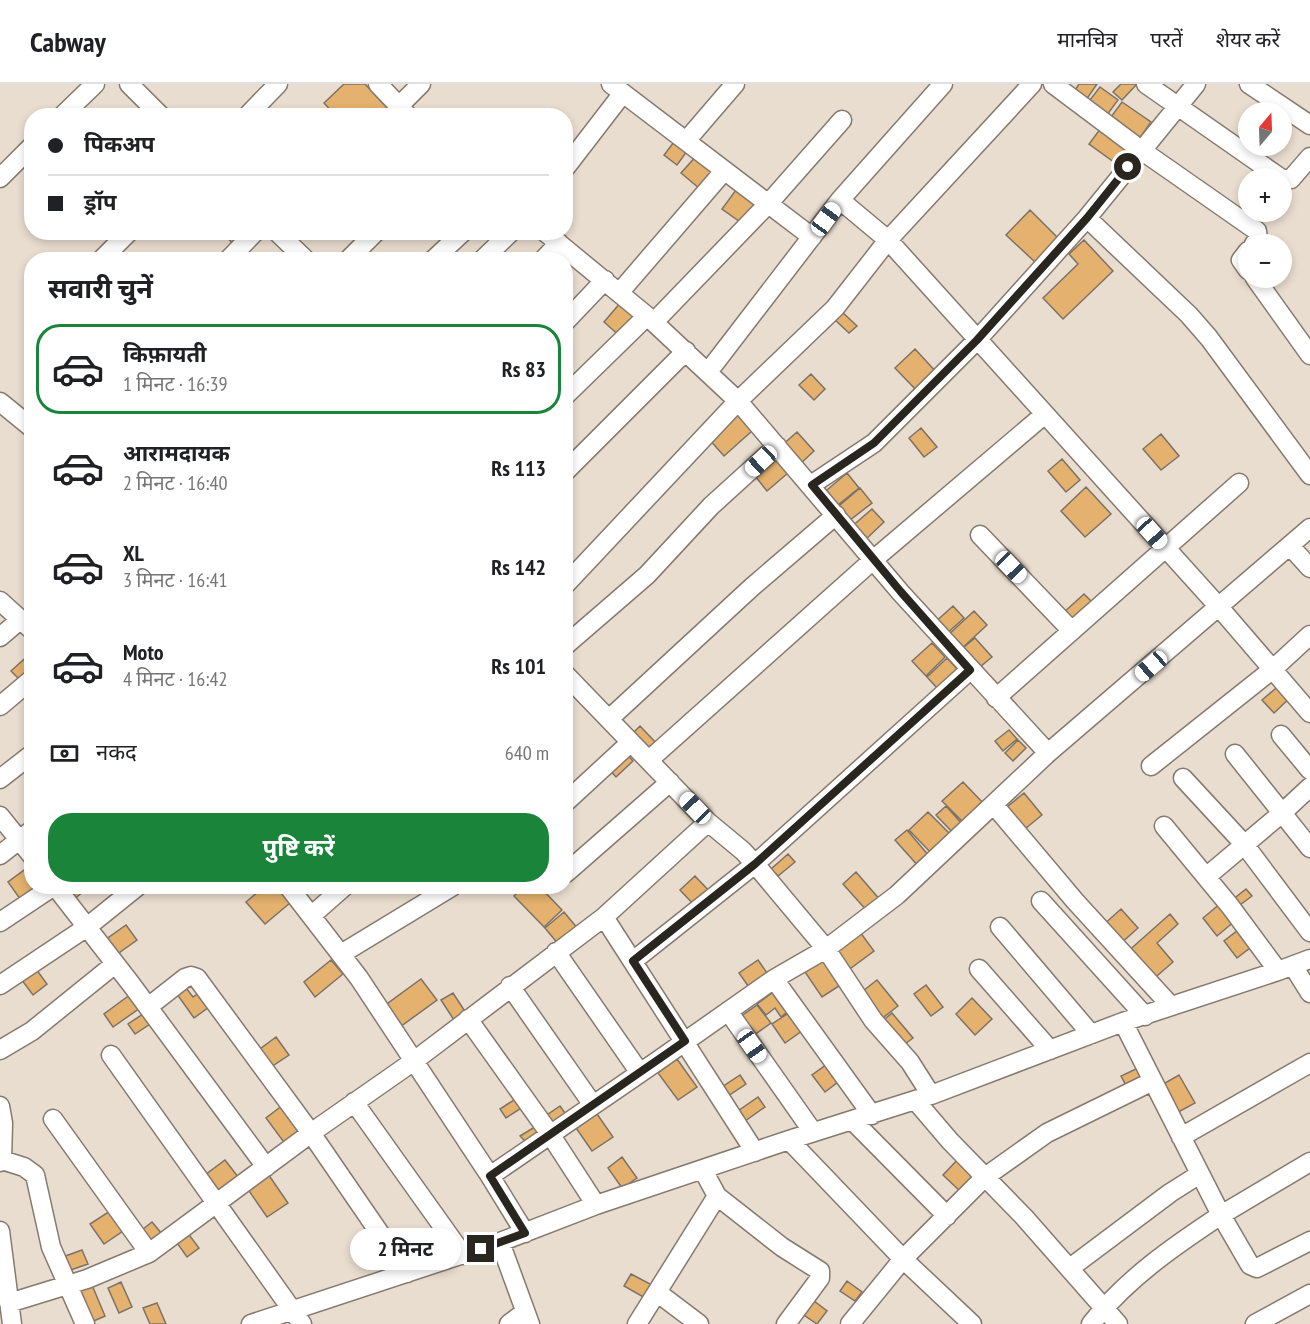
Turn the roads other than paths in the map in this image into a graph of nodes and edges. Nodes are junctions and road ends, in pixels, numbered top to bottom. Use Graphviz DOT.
graph roads {
  1 [pos="95,84"];
  2 [pos="129,84"];
  3 [pos="278,84"];
  4 [pos="378,84"];
  5 [pos="421,84"];
  6 [pos="735,84"];
  7 [pos="943,84"];
  8 [pos="1032,84"];
  9 [pos="1053,84"];
  10 [pos="1146,84"];
  11 [pos="1196,84"];
  12 [pos="1249,84"];
  13 [pos="617,89"];
  14 [pos="1177,107"];
  15 [pos="70,108"];
  16 [pos="153,108"];
  17 [pos="255,108"];
  18 [pos="400,108"];
  19 [pos="405,108"];
  20 [pos="842,120"];
  21 [pos="1310,125"];
  22 [pos="686,141"];
  23 [pos="1141,150"];
  24 [pos="24,155"];
  25 [pos="573,156"];
  26 [pos="1310,157"];
  27 [pos="724,171"];
  28 [pos="0,178"];
  29 [pos="840,200"];
  30 [pos="768,204"];
  31 [pos="1087,218"];
  32 [pos="1257,234"];
  33 [pos="812,237"];
  34 [pos="121,240"];
  35 [pos="247,240"];
  36 [pos="285,240"];
  37 [pos="368,240"];
  38 [pos="454,240"];
  39 [pos="503,240"];
  40 [pos="555,240"];
  41 [pos="888,240"];
  42 [pos="109,252"];
  43 [pos="236,252"];
  44 [pos="298,252"];
  45 [pos="356,252"];
  46 [pos="442,252"];
  47 [pos="490,252"];
  48 [pos="570,252"];
  49 [pos="573,255"];
  50 [pos="605,280"];
  51 [pos="1262,288"];
  52 [pos="619,293"];
  53 [pos="573,314"];
  54 [pos="651,319"];
  55 [pos="977,340"];
  56 [pos="686,351"];
  57 [pos="1310,355"];
  58 [pos="708,372"];
  59 [pos="573,389"];
  60 [pos="738,401"];
  61 [pos="0,402"];
  62 [pos="1045,414"];
  63 [pos="24,422"];
  64 [pos="777,446"];
  65 [pos="573,464"];
  66 [pos="1310,475"];
  67 [pos="1239,483"];
  68 [pos="812,485"];
  69 [pos="836,515"];
  70 [pos="1310,528"];
  71 [pos="980,535"];
  72 [pos="1290,546"];
  73 [pos="1166,548"];
  74 [pos="873,560"];
  75 [pos="1310,568"];
  76 [pos="573,577"];
  77 [pos="0,601"];
  78 [pos="1219,607"];
  79 [pos="24,623"];
  80 [pos="24,626"];
  81 [pos="1072,631"];
  82 [pos="1310,635"];
  83 [pos="0,637"];
  84 [pos="573,639"];
  85 [pos="1273,669"];
  86 [pos="970,670"];
  87 [pos="573,682"];
  88 [pos="24,686"];
  89 [pos="996,698"];
  90 [pos="0,706"];
  91 [pos="1310,713"];
  92 [pos="609,719"];
  93 [pos="1281,735"];
  94 [pos="631,742"];
  95 [pos="1048,753"];
  96 [pos="1236,754"];
  97 [pos="24,760"];
  98 [pos="649,760"];
  99 [pos="1151,766"];
  100 [pos="1310,770"];
  101 [pos="1183,778"];
  102 [pos="0,779"];
  103 [pos="670,782"];
  104 [pos="1310,787"];
  105 [pos="573,796"];
  106 [pos="994,805"];
  107 [pos="1282,813"];
  108 [pos="0,816"];
  109 [pos="708,822"];
  110 [pos="1164,825"];
  111 [pos="24,835"];
  112 [pos="24,837"];
  113 [pos="1244,844"];
  114 [pos="1310,848"];
  115 [pos="0,855"];
  116 [pos="755,864"];
  117 [pos="573,867"];
  118 [pos="1206,878"];
  119 [pos="43,894"];
  120 [pos="61,894"];
  121 [pos="128,894"];
  122 [pos="294,894"];
  123 [pos="336,894"];
  124 [pos="440,894"];
  125 [pos="1041,901"];
  126 [pos="311,916"];
  127 [pos="604,916"];
  128 [pos="0,922"];
  129 [pos="87,927"];
  130 [pos="1000,927"];
  131 [pos="1310,932"];
  132 [pos="826,949"];
  133 [pos="556,952"];
  134 [pos="341,954"];
  135 [pos="633,961"];
  136 [pos="115,964"];
  137 [pos="1294,965"];
  138 [pos="979,969"];
  139 [pos="774,978"];
  140 [pos="0,985"];
  141 [pos="510,986"];
  142 [pos="1310,993"];
  143 [pos="1171,1006"];
  144 [pos="148,1007"];
  145 [pos="728,1011"];
  146 [pos="1145,1016"];
  147 [pos="468,1019"];
  148 [pos="1123,1022"];
  149 [pos="1091,1034"];
  150 [pos="685,1041"];
  151 [pos="0,1050"];
  152 [pos="1050,1050"];
  153 [pos="111,1055"];
  154 [pos="414,1061"];
  155 [pos="1310,1063"];
  156 [pos="640,1073"];
  157 [pos="1153,1081"];
  158 [pos="923,1097"];
  159 [pos="354,1102"];
  160 [pos="594,1105"];
  161 [pos="0,1106"];
  162 [pos="872,1115"];
  163 [pos="53,1119"];
  164 [pos="852,1120"];
  165 [pos="311,1132"];
  166 [pos="813,1132"];
  167 [pos="550,1134"];
  168 [pos="1181,1137"];
  169 [pos="789,1140"];
  170 [pos="755,1152"];
  171 [pos="1,1161"];
  172 [pos="1310,1162"];
  173 [pos="266,1167"];
  174 [pos="703,1170"];
  175 [pos="1200,1174"];
  176 [pos="490,1176"];
  177 [pos="985,1177"];
  178 [pos="717,1197"];
  179 [pos="217,1203"];
  180 [pos="596,1205"];
  181 [pos="1221,1215"];
  182 [pos="947,1216"];
  183 [pos="0,1231"];
  184 [pos="525,1233"];
  185 [pos="1310,1241"];
  186 [pos="500,1242"];
  187 [pos="149,1253"];
  188 [pos="463,1255"];
  189 [pos="903,1259"];
  190 [pos="1070,1268"];
  191 [pos="406,1273"];
  192 [pos="68,1285"];
  193 [pos="658,1293"];
  194 [pos="1310,1294"];
  195 [pos="9,1303"];
  196 [pos="1104,1308"];
  197 [pos="297,1317"];
  198 [pos="527,1318"];
  199 [pos="12,1324"];
  200 [pos="85,1324"];
  201 [pos="251,1324"];
  202 [pos="509,1324"];
  203 [pos="637,1324"];
  204 [pos="699,1324"];
  205 [pos="786,1324"];
  206 [pos="850,1324"];
  207 [pos="972,1324"];
  208 [pos="1092,1324"];
  209 [pos="1118,1324"];
  210 [pos="1255,1324"];
  1 -- 15 [label="street"];
  2 -- 16 [label="street"];
  3 -- 17 [label="street"];
  4 -- 18 [label="street"];
  5 -- 19 [label="street"];
  6 -- 22 [label="street"];
  7 -- 29 [label="street"];
  8 -- 41 [label="street"];
  9 -- 23 [label="street"];
  10 -- 14 [label="street"];
  11 -- 14 [label="street"];
  12 -- 21 [label="street"];
  13 -- 22 [label="street"];
  13 -- 25 [label="street"];
  14 -- 23 [label="street"];
  14 -- 26 [label="street"];
  20 -- 30 [label="street"];
  22 -- 27 [label="street"];
  23 -- 31 [label="street"];
  23 -- 32 [label="street"];
  24 -- 28 [label="street"];
  27 -- 30 [label="street"];
  27 -- 52 [label="street"];
  29 -- 33 [label="street"];
  29 -- 41 [label="street"];
  30 -- 33 [label="street"];
  30 -- 54 [label="street"];
  31 -- 55 [label="street"];
  31 -- 66 [label="street"];
  33 -- 58 [label="street"];
  34 -- 42 [label="street"];
  35 -- 43 [label="street"];
  36 -- 44 [label="street"];
  37 -- 45 [label="street"];
  38 -- 46 [label="street"];
  39 -- 47 [label="street"];
  40 -- 48 [label="street"];
  41 -- 55 [label="street"];
  41 -- 60 [label="street"];
  49 -- 50 [label="street"];
  50 -- 52 [label="street"];
  50 -- 53 [label="street"];
  51 -- 57 [label="street"];
  52 -- 54 [label="street"];
  54 -- 56 [label="street"];
  54 -- 59 [label="street"];
  55 -- 62 [label="street"];
  55 -- 68 [label="street"];
  56 -- 58 [label="street"];
  56 -- 65 [label="street"];
  58 -- 60 [label="street"];
  60 -- 64 [label="street"];
  60 -- 76 [label="street"];
  61 -- 63 [label="street"];
  62 -- 73 [label="street"];
  62 -- 74 [label="street"];
  64 -- 68 [label="street"];
  64 -- 84 [label="street"];
  67 -- 73 [label="street"];
  68 -- 69 [label="street"];
  69 -- 74 [label="street"];
  69 -- 92 [label="street"];
  70 -- 72 [label="street"];
  71 -- 81 [label="street"];
  72 -- 75 [label="street"];
  72 -- 78 [label="street"];
  73 -- 78 [label="street"];
  73 -- 81 [label="street"];
  74 -- 86 [label="street"];
  74 -- 98 [label="street"];
  77 -- 79 [label="street"];
  78 -- 85 [label="street"];
  78 -- 95 [label="street"];
  80 -- 83 [label="street"];
  81 -- 89 [label="street"];
  82 -- 85 [label="street"];
  85 -- 91 [label="street"];
  85 -- 99 [label="street"];
  86 -- 89 [label="street"];
  86 -- 116 [label="street"];
  87 -- 92 [label="street"];
  88 -- 90 [label="street"];
  89 -- 95 [label="street"];
  92 -- 94 [label="street"];
  93 -- 100 [label="street"];
  94 -- 98 [label="street"];
  94 -- 105 [label="street"];
  95 -- 106 [label="street"];
  96 -- 107 [label="street"];
  97 -- 102 [label="street"];
  98 -- 103 [label="street"];
  101 -- 113 [label="street"];
  103 -- 109 [label="street"];
  103 -- 117 [label="street"];
  104 -- 107 [label="street"];
  106 -- 132 [label="street"];
  106 -- 143 [label="street"];
  107 -- 113 [label="street"];
  107 -- 114 [label="street"];
  108 -- 111 [label="street"];
  109 -- 116 [label="street"];
  109 -- 127 [label="street"];
  110 -- 118 [label="street"];
  112 -- 115 [label="street"];
  113 -- 118 [label="street"];
  113 -- 131 [label="street"];
  116 -- 132 [label="street"];
  116 -- 135 [label="street"];
  118 -- 137 [label="street"];
  119 -- 128 [label="street"];
  120 -- 129 [label="street"];
  121 -- 129 [label="street"];
  122 -- 126 [label="street"];
  123 -- 126 [label="street"];
  124 -- 134 [label="street"];
  125 -- 146 [label="street"];
  126 -- 134 [label="street"];
  127 -- 133 [label="street"];
  127 -- 135 [label="street"];
  129 -- 136 [label="street"];
  129 -- 140 [label="street"];
  130 -- 149 [label="street"];
  132 -- 139 [label="street"];
  132 -- 158 [label="street"];
  133 -- 141 [label="street"];
  133 -- 156 [label="street"];
  134 -- 154 [label="street"];
  135 -- 150 [label="street"];
  136 -- 144 [label="street"];
  136 -- 151 [label="street"];
  137 -- 142 [label="street"];
  137 -- 143 [label="street"];
  138 -- 152 [label="street"];
  139 -- 145 [label="street"];
  139 -- 162 [label="street"];
  141 -- 147 [label="street"];
  141 -- 160 [label="street"];
  143 -- 146 [label="street"];
  144 -- 165 [label="street"];
  144 -- 173 [label="street"];
  145 -- 150 [label="street"];
  145 -- 166 [label="street"];
  146 -- 148 [label="street"];
  147 -- 154 [label="street"];
  147 -- 167 [label="street"];
  148 -- 149 [label="street"];
  148 -- 157 [label="street"];
  149 -- 152 [label="street"];
  150 -- 156 [label="street"];
  150 -- 170 [label="street"];
  152 -- 158 [label="street"];
  153 -- 179 [label="street"];
  154 -- 159 [label="street"];
  154 -- 176 [label="street"];
  155 -- 168 [label="street"];
  156 -- 160 [label="street"];
  157 -- 168 [label="street"];
  157 -- 177 [label="street"];
  158 -- 162 [label="street"];
  158 -- 177 [label="street"];
  159 -- 165 [label="street"];
  159 -- 188 [label="street"];
  160 -- 167 [label="street"];
  161 -- 171 [label="street"];
  162 -- 164 [label="street"];
  163 -- 187 [label="street"];
  164 -- 166 [label="street"];
  164 -- 182 [label="street"];
  165 -- 173 [label="street"];
  165 -- 191 [label="street"];
  166 -- 169 [label="street"];
  167 -- 176 [label="street"];
  167 -- 180 [label="street"];
  168 -- 175 [label="street"];
  169 -- 170 [label="street"];
  169 -- 189 [label="street"];
  170 -- 174 [label="street"];
  171 -- 192 [label="street"];
  172 -- 181 [label="street"];
  173 -- 179 [label="street"];
  174 -- 178 [label="street"];
  174 -- 180 [label="street"];
  175 -- 181 [label="street"];
  175 -- 190 [label="street"];
  176 -- 184 [label="street"];
  177 -- 182 [label="street"];
  177 -- 190 [label="street"];
  178 -- 193 [label="street"];
  178 -- 205 [label="street"];
  179 -- 187 [label="street"];
  179 -- 197 [label="street"];
  180 -- 184 [label="street"];
  181 -- 185 [label="street"];
  181 -- 196 [label="street"];
  182 -- 189 [label="street"];
  183 -- 195 [label="street"];
  184 -- 186 [label="street"];
  186 -- 188 [label="street"];
  186 -- 198 [label="street"];
  187 -- 192 [label="street"];
  188 -- 191 [label="street"];
  189 -- 206 [label="street"];
  189 -- 207 [label="street"];
  190 -- 196 [label="street"];
  191 -- 197 [label="street"];
  192 -- 195 [label="street"];
  192 -- 200 [label="street"];
  193 -- 203 [label="street"];
  193 -- 204 [label="street"];
  194 -- 210 [label="street"];
  195 -- 199 [label="street"];
  196 -- 208 [label="street"];
  196 -- 209 [label="street"];
  197 -- 201 [label="street"];
  198 -- 202 [label="street"];
}
